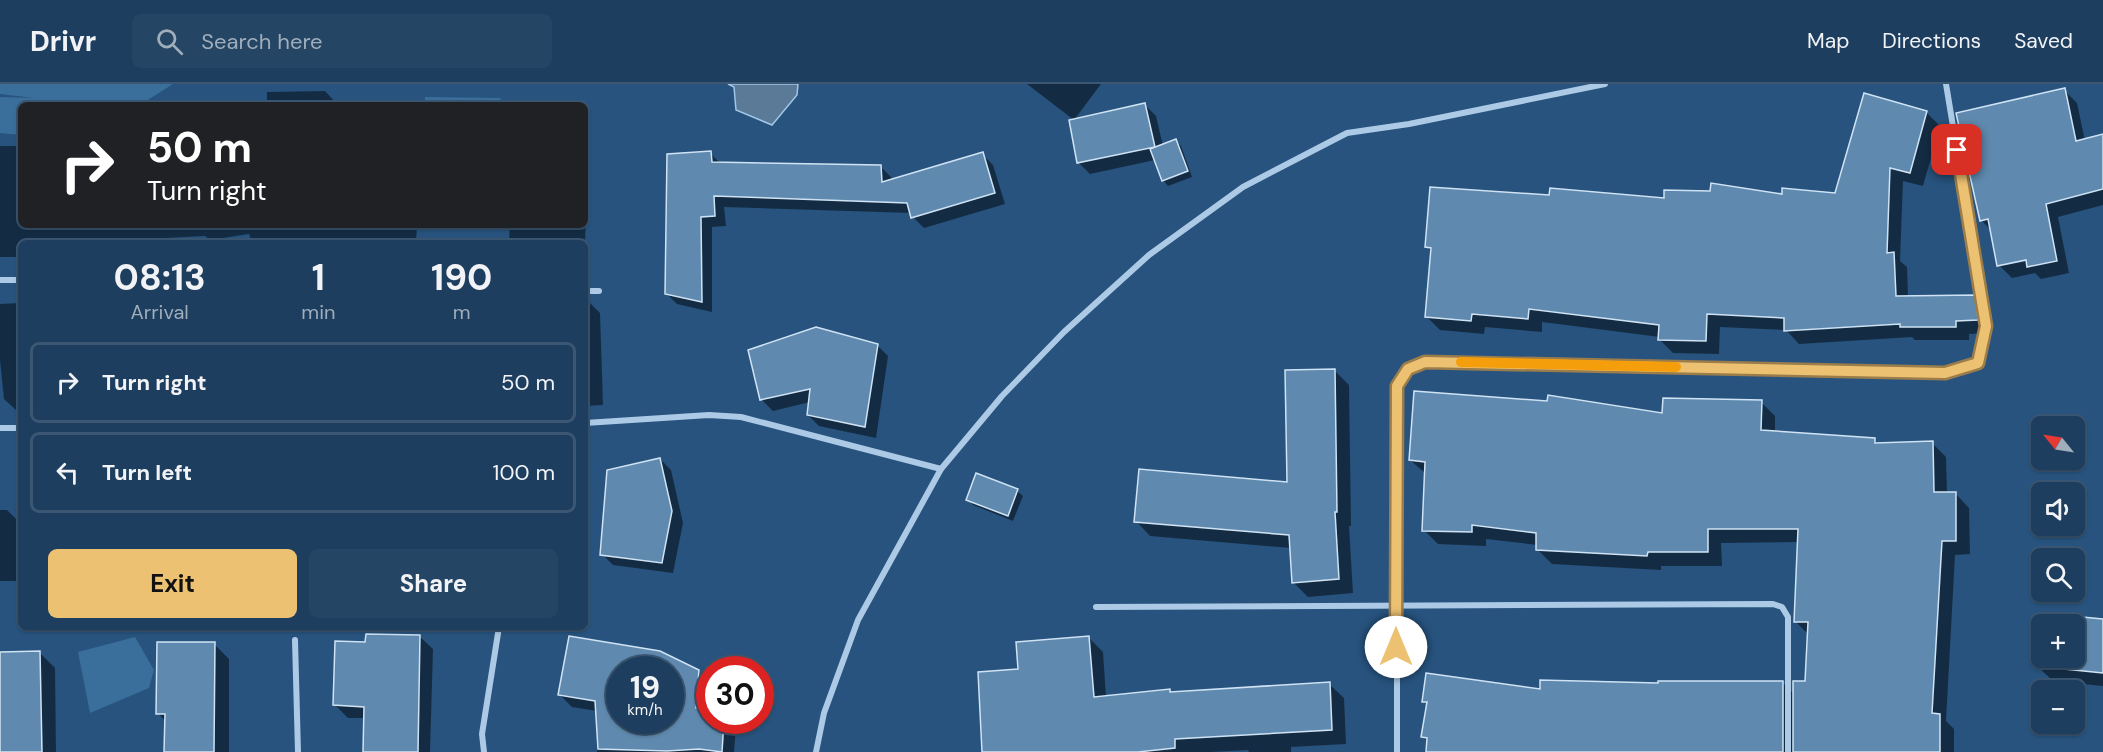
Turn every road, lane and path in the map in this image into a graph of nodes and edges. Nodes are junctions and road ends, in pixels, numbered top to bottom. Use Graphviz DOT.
graph roads {
  1 [pos="1605,84"];
  2 [pos="1946,84"];
  3 [pos="0,280"];
  4 [pos="18,280"];
  5 [pos="588,291"];
  6 [pos="599,291"];
  7 [pos="588,423"];
  8 [pos="0,428"];
  9 [pos="18,428"];
  10 [pos="940,469"];
  11 [pos="1396,605"];
  12 [pos="1096,607"];
  13 [pos="499,630"];
  14 [pos="295,640"];
  15 [pos="298,752"];
  16 [pos="484,752"];
  17 [pos="816,752"];
  18 [pos="1397,752"];
  19 [pos="1788,752"];
  1 -- 10 [label="street"];
  2 -- 11 [label="street"];
  3 -- 4 [label="street"];
  5 -- 6 [label="street"];
  7 -- 10 [label="street"];
  8 -- 9 [label="street"];
  10 -- 17 [label="street"];
  11 -- 12 [label="street"];
  11 -- 18 [label="street"];
  11 -- 19 [label="street"];
  13 -- 16 [label="street"];
  14 -- 15 [label="street"];
}
